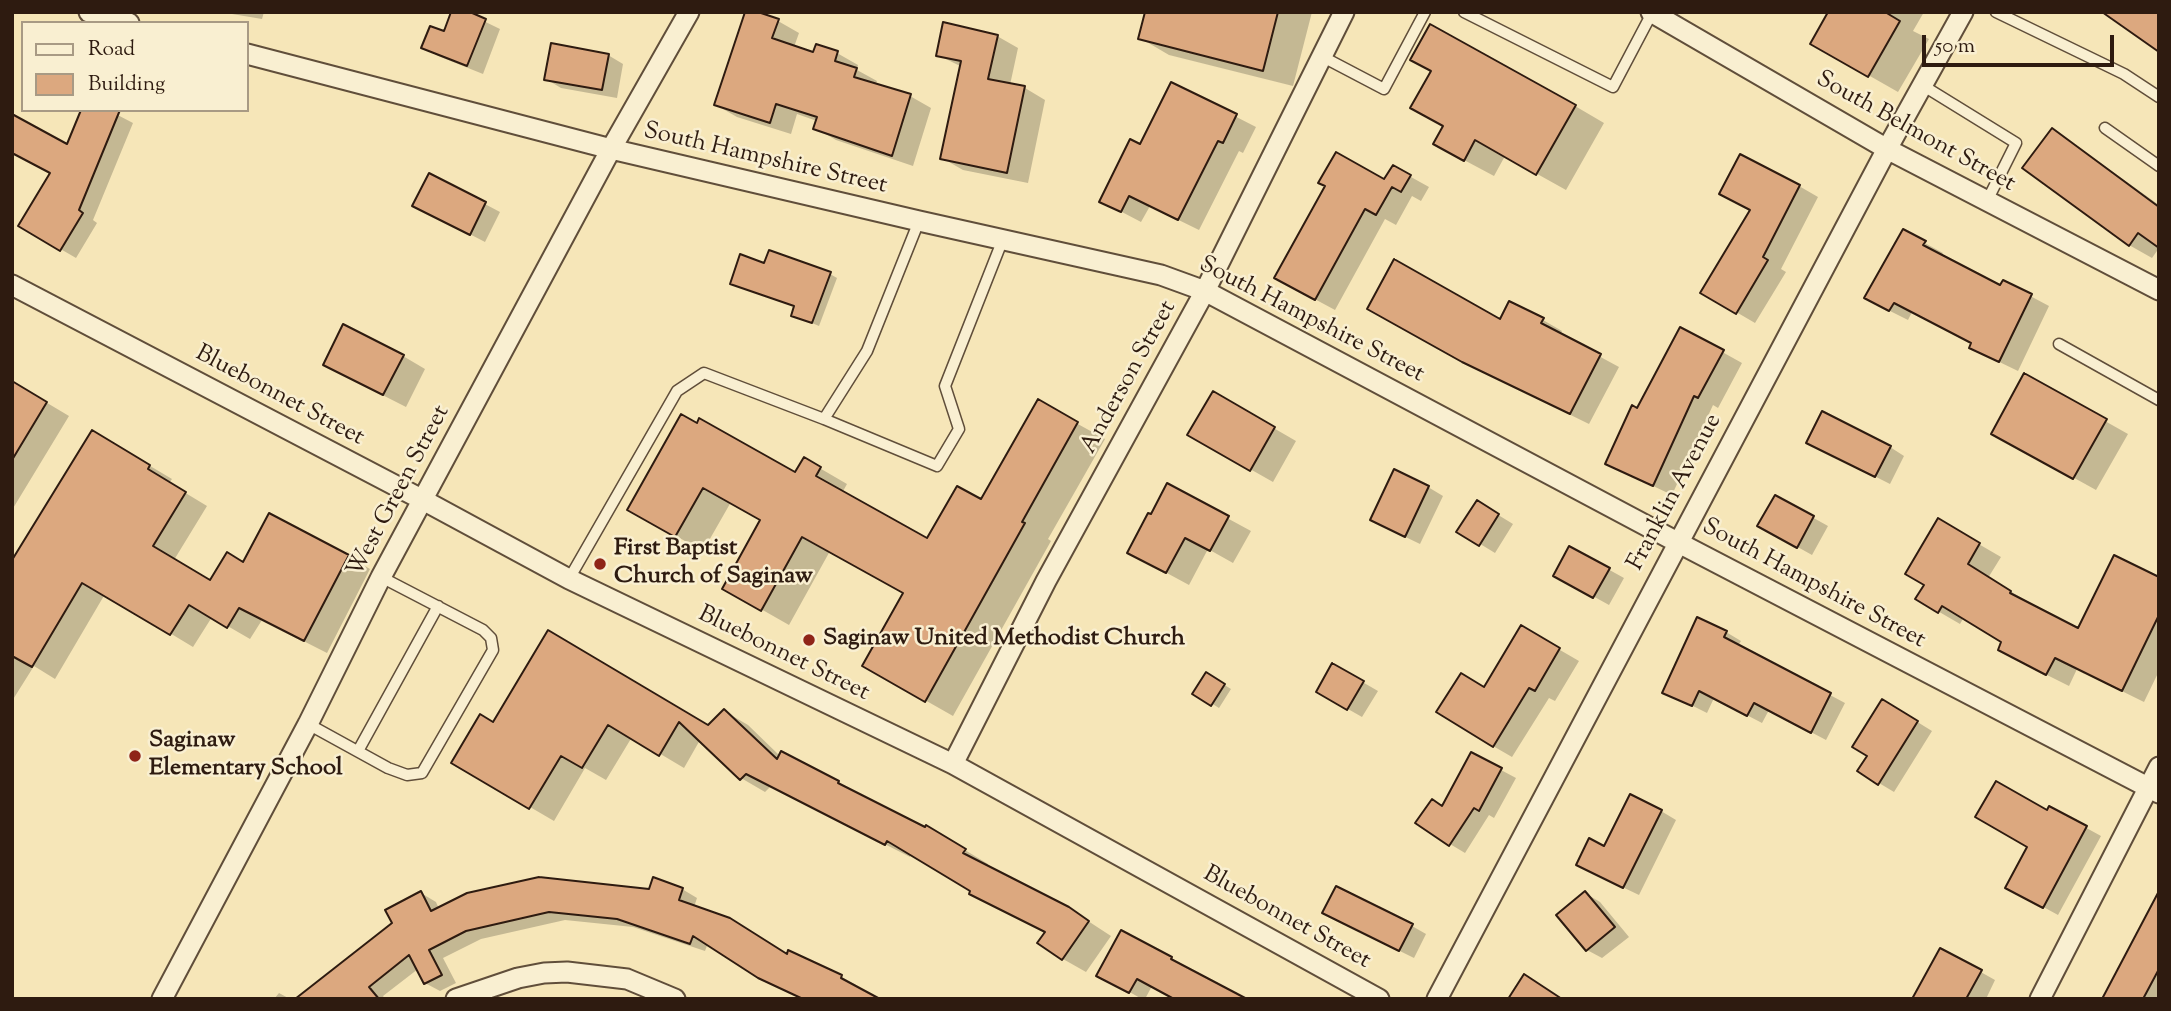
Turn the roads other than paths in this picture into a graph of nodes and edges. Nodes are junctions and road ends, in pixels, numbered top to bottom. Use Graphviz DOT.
graph roads {
  1 [pos="89,12"];
  2 [pos="689,12"];
  3 [pos="1344,12"];
  4 [pos="1425,12"];
  5 [pos="1464,12"];
  6 [pos="1963,12"];
  7 [pos="1996,12"];
  8 [pos="1651,13"];
  9 [pos="122,21"];
  10 [pos="248,54"];
  11 [pos="1322,57"];
  12 [pos="1922,85"];
  13 [pos="2159,97"];
  14 [pos="2105,128"];
  15 [pos="611,149"];
  16 [pos="1887,149"];
  17 [pos="2159,166"];
  18 [pos="1987,201"];
  19 [pos="919,221"];
  20 [pos="1003,238"];
  21 [pos="12,285"];
  22 [pos="2159,290"];
  23 [pos="1205,291"];
  24 [pos="2059,344"];
  25 [pos="2159,400"];
  26 [pos="824,419"];
  27 [pos="423,500"];
  28 [pos="1677,542"];
  29 [pos="382,577"];
  30 [pos="569,579"];
  31 [pos="438,606"];
  32 [pos="308,724"];
  33 [pos="358,751"];
  34 [pos="953,764"];
  35 [pos="2159,767"];
  36 [pos="2153,790"];
  37 [pos="162,999"];
  38 [pos="456,999"];
  39 [pos="675,999"];
  40 [pos="1379,999"];
  41 [pos="1437,999"];
  42 [pos="2040,999"];
  1 -- 9 [label="street"];
  2 -- 15 [label="street, West Green Street"];
  3 -- 11 [label="street, Anderson Street"];
  4 -- 11 [label="lane"];
  5 -- 8 [label="lane"];
  6 -- 12 [label="street, Franklin Avenue"];
  7 -- 13 [label="lane"];
  8 -- 16 [label="street, South Belmont Street"];
  10 -- 15 [label="street, South Hampshire Street"];
  11 -- 23 [label="street, Anderson Street"];
  12 -- 16 [label="street, Franklin Avenue"];
  12 -- 18 [label="lane"];
  14 -- 17 [label="lane"];
  15 -- 19 [label="street, South Hampshire Street"];
  15 -- 27 [label="street, West Green Street"];
  16 -- 18 [label="street, South Belmont Street"];
  16 -- 28 [label="street, Franklin Avenue"];
  18 -- 22 [label="street, South Belmont Street"];
  19 -- 20 [label="street, South Hampshire Street"];
  19 -- 26 [label="lane"];
  20 -- 23 [label="street, South Hampshire Street"];
  20 -- 26 [label="lane"];
  21 -- 27 [label="street, Bluebonnet Street"];
  23 -- 28 [label="street, South Hampshire Street"];
  23 -- 34 [label="street, Anderson Street"];
  24 -- 25 [label="lane"];
  26 -- 30 [label="lane"];
  27 -- 29 [label="street, West Green Street"];
  27 -- 30 [label="street, Bluebonnet Street"];
  28 -- 36 [label="street, South Hampshire Street"];
  28 -- 41 [label="street, Franklin Avenue"];
  29 -- 31 [label="lane"];
  29 -- 32 [label="street, West Green Street"];
  30 -- 34 [label="street, Bluebonnet Street"];
  31 -- 33 [label="lane"];
  31 -- 33 [label="lane"];
  32 -- 33 [label="lane"];
  32 -- 37 [label="street, West Green Street"];
  34 -- 40 [label="street, Bluebonnet Street"];
  35 -- 36 [label="street"];
  36 -- 42 [label="street"];
  38 -- 39 [label="street"];
}
